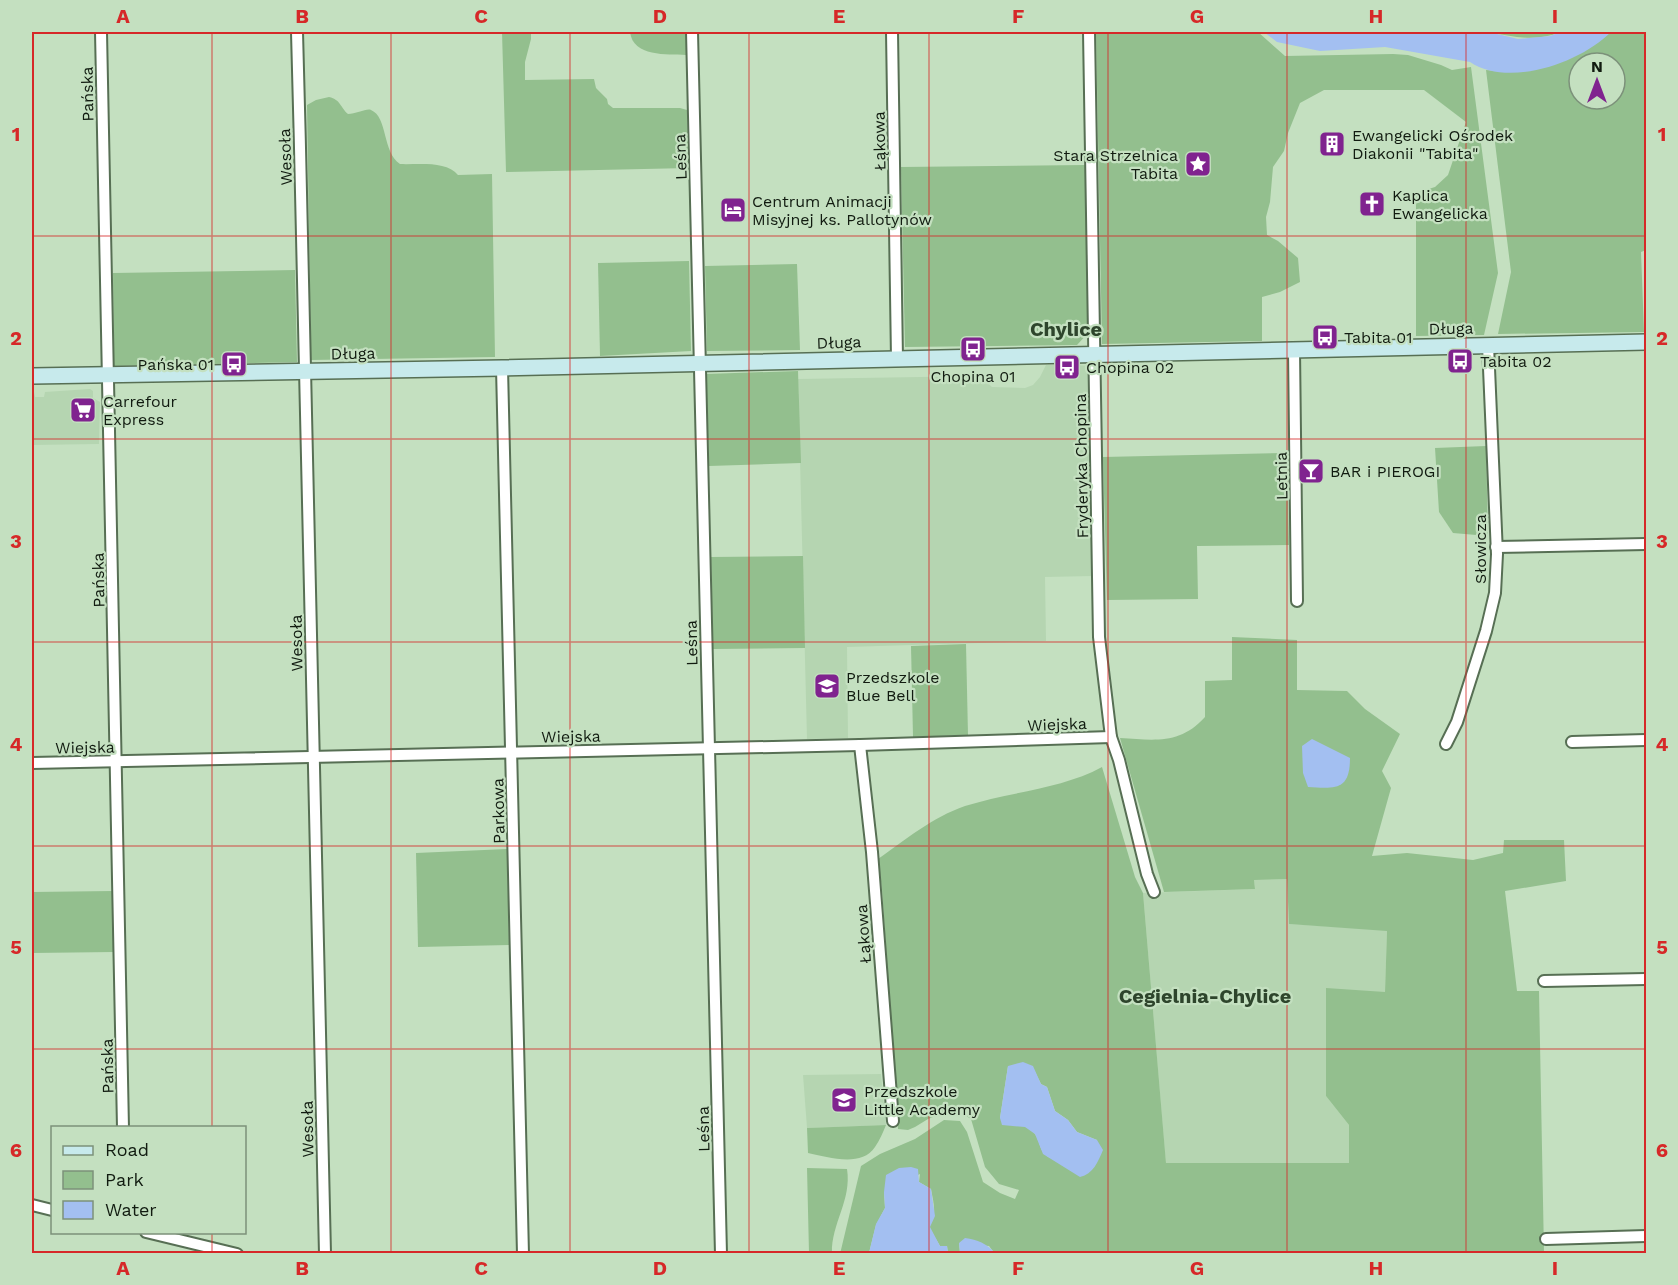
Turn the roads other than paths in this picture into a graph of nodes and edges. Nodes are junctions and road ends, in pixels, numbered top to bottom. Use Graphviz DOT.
graph roads {
  1 [pos="101,32"];
  2 [pos="297,32"];
  3 [pos="692,32"];
  4 [pos="892,32"];
  5 [pos="1089,32"];
  6 [pos="1647,342"];
  7 [pos="1488,345"];
  8 [pos="1294,350"];
  9 [pos="1095,354"];
  10 [pos="897,358"];
  11 [pos="701,363"];
  12 [pos="502,368"];
  13 [pos="306,372"];
  14 [pos="106,375"];
  15 [pos="32,376"];
  16 [pos="1647,544"];
  17 [pos="1496,547"];
  18 [pos="1297,602"];
  19 [pos="1111,737"];
  20 [pos="1647,740"];
  21 [pos="1572,742"];
  22 [pos="1446,744"];
  23 [pos="860,745"];
  24 [pos="708,748"];
  25 [pos="512,753"];
  26 [pos="313,757"];
  27 [pos="117,762"];
  28 [pos="32,763"];
  29 [pos="1154,892"];
  30 [pos="1647,979"];
  31 [pos="1544,981"];
  32 [pos="892,1121"];
  33 [pos="123,1126"];
  34 [pos="32,1205"];
  35 [pos="51,1210"];
  36 [pos="150,1234"];
  37 [pos="1647,1236"];
  38 [pos="1546,1239"];
  39 [pos="237,1254"];
  40 [pos="326,1254"];
  41 [pos="523,1254"];
  42 [pos="721,1254"];
  1 -- 14 [label="street, Pańska"];
  2 -- 13 [label="street, Wesoła"];
  3 -- 11 [label="street, Leśna"];
  4 -- 10 [label="street, Łąkowa"];
  5 -- 9 [label="street, Fryderyka Chopina"];
  6 -- 7 [label="street, Długa"];
  7 -- 8 [label="street, Długa"];
  7 -- 17 [label="street, Słowicza"];
  8 -- 9 [label="street, Długa"];
  8 -- 18 [label="street, Letnia"];
  9 -- 10 [label="street, Długa"];
  9 -- 19 [label="street, Fryderyka Chopina"];
  10 -- 11 [label="street, Długa"];
  11 -- 12 [label="street, Długa"];
  11 -- 24 [label="street, Leśna"];
  12 -- 13 [label="street, Długa"];
  12 -- 25 [label="street, Parkowa"];
  13 -- 14 [label="street, Długa"];
  13 -- 26 [label="street, Wesoła"];
  14 -- 15 [label="street, Długa"];
  14 -- 27 [label="street, Pańska"];
  16 -- 17 [label="street"];
  17 -- 22 [label="street, Słowicza"];
  19 -- 23 [label="street, Wiejska"];
  19 -- 29 [label="street, Fryderyka Chopina"];
  20 -- 21 [label="street"];
  23 -- 24 [label="street, Wiejska"];
  23 -- 32 [label="street, Łąkowa"];
  24 -- 25 [label="street, Wiejska"];
  24 -- 42 [label="street, Leśna"];
  25 -- 26 [label="street, Wiejska"];
  25 -- 41 [label="street, Parkowa"];
  26 -- 27 [label="street, Wiejska"];
  26 -- 40 [label="street, Wesoła"];
  27 -- 28 [label="street, Wiejska"];
  27 -- 33 [label="street, Pańska"];
  30 -- 31 [label="street"];
  34 -- 35 [label="street"];
  36 -- 39 [label="street"];
  37 -- 38 [label="street"];
}
